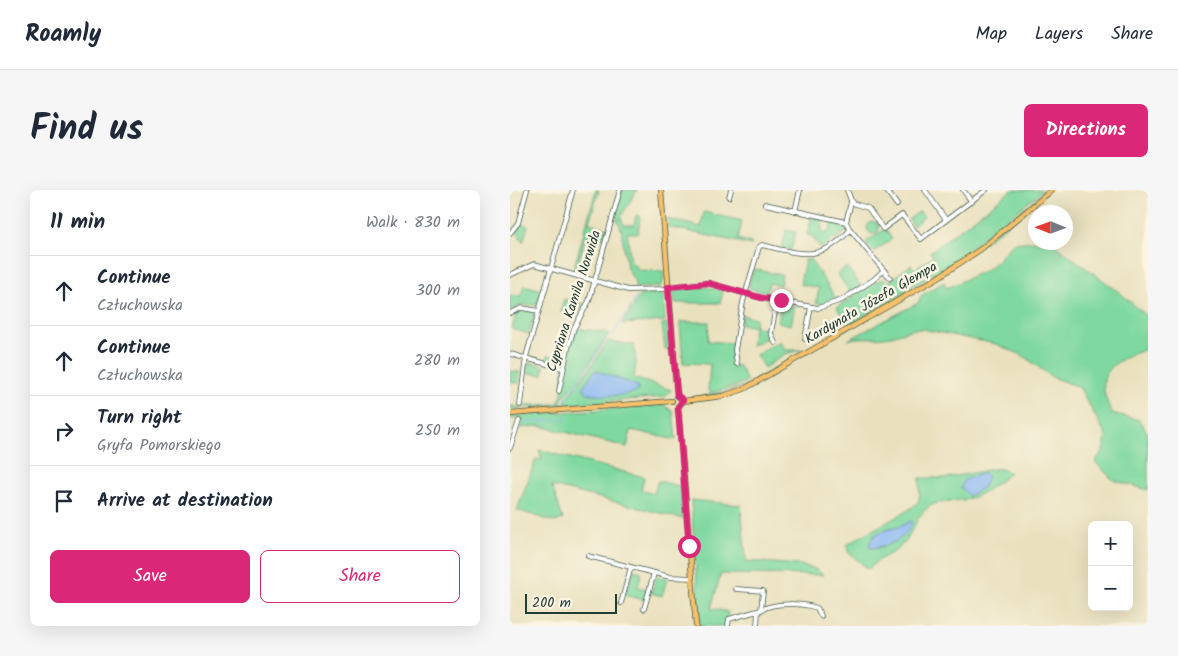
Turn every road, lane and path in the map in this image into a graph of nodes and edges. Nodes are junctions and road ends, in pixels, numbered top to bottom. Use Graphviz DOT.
graph roads {
  1 [pos="527,190"];
  2 [pos="573,190"];
  3 [pos="620,190"];
  4 [pos="661,190"];
  5 [pos="731,190"];
  6 [pos="800,190"];
  7 [pos="847,190"];
  8 [pos="886,190"];
  9 [pos="925,190"];
  10 [pos="963,190"];
  11 [pos="986,190"];
  12 [pos="1052,190"];
  13 [pos="729,197"];
  14 [pos="852,202"];
  15 [pos="972,202"];
  16 [pos="765,204"];
  17 [pos="897,206"];
  18 [pos="795,210"];
  19 [pos="946,220"];
  20 [pos="846,222"];
  21 [pos="850,230"];
  22 [pos="510,232"];
  23 [pos="551,269"];
  24 [pos="884,270"];
  25 [pos="510,274"];
  26 [pos="890,278"];
  27 [pos="595,281"];
  28 [pos="668,288"];
  29 [pos="745,292"];
  30 [pos="777,301"];
  31 [pos="811,307"];
  32 [pos="539,311"];
  33 [pos="510,313"];
  34 [pos="805,339"];
  35 [pos="776,343"];
  36 [pos="510,354"];
  37 [pos="526,357"];
  38 [pos="737,364"];
  39 [pos="562,368"];
  40 [pos="559,391"];
  41 [pos="677,395"];
  42 [pos="683,400"];
  43 [pos="672,402"];
  44 [pos="520,405"];
  45 [pos="678,407"];
  46 [pos="510,414"];
  47 [pos="519,421"];
  48 [pos="510,448"];
  49 [pos="588,556"];
  50 [pos="630,567"];
  51 [pos="654,573"];
  52 [pos="692,578"];
  53 [pos="736,589"];
  54 [pos="621,603"];
  55 [pos="644,610"];
  56 [pos="759,610"];
  57 [pos="821,616"];
  58 [pos="696,626"];
  59 [pos="728,626"];
  60 [pos="757,626"];
  1 -- 22 [label="street"];
  2 -- 23 [label="street"];
  3 -- 27 [label="street, Cypriana Kamila Norwida"];
  4 -- 28 [label="main road"];
  5 -- 13 [label="street"];
  6 -- 18 [label="street"];
  7 -- 14 [label="street"];
  8 -- 17 [label="street"];
  9 -- 19 [label="street"];
  10 -- 15 [label="street"];
  11 -- 15 [label="street"];
  12 -- 42 [label="main road, Kardynała Józefa Glempa"];
  14 -- 19 [label="street"];
  14 -- 20 [label="street"];
  15 -- 19 [label="street"];
  16 -- 18 [label="street"];
  18 -- 20 [label="street"];
  20 -- 21 [label="street"];
  21 -- 24 [label="street"];
  21 -- 29 [label="street"];
  23 -- 25 [label="street"];
  23 -- 27 [label="street"];
  23 -- 32 [label="street"];
  24 -- 26 [label="street"];
  24 -- 31 [label="street"];
  27 -- 28 [label="street"];
  27 -- 39 [label="street, Cypriana Kamila Norwida"];
  28 -- 29 [label="street"];
  28 -- 41 [label="main road"];
  29 -- 30 [label="street"];
  29 -- 38 [label="street"];
  30 -- 31 [label="street"];
  30 -- 35 [label="street"];
  31 -- 34 [label="street"];
  32 -- 33 [label="street"];
  32 -- 37 [label="street"];
  36 -- 37 [label="street"];
  37 -- 39 [label="street"];
  37 -- 44 [label="street"];
  39 -- 40 [label="street, Cypriana Kamila Norwida"];
  41 -- 42 [label="main road"];
  41 -- 43 [label="main road"];
  42 -- 45 [label="main road"];
  43 -- 45 [label="main road"];
  43 -- 46 [label="main road"];
  45 -- 52 [label="main road"];
  47 -- 48 [label="street"];
  49 -- 50 [label="street"];
  50 -- 51 [label="street"];
  50 -- 54 [label="street"];
  51 -- 52 [label="street"];
  51 -- 55 [label="street"];
  52 -- 58 [label="main road"];
  53 -- 56 [label="street"];
  56 -- 57 [label="street"];
  56 -- 59 [label="street"];
  56 -- 60 [label="street"];
}
